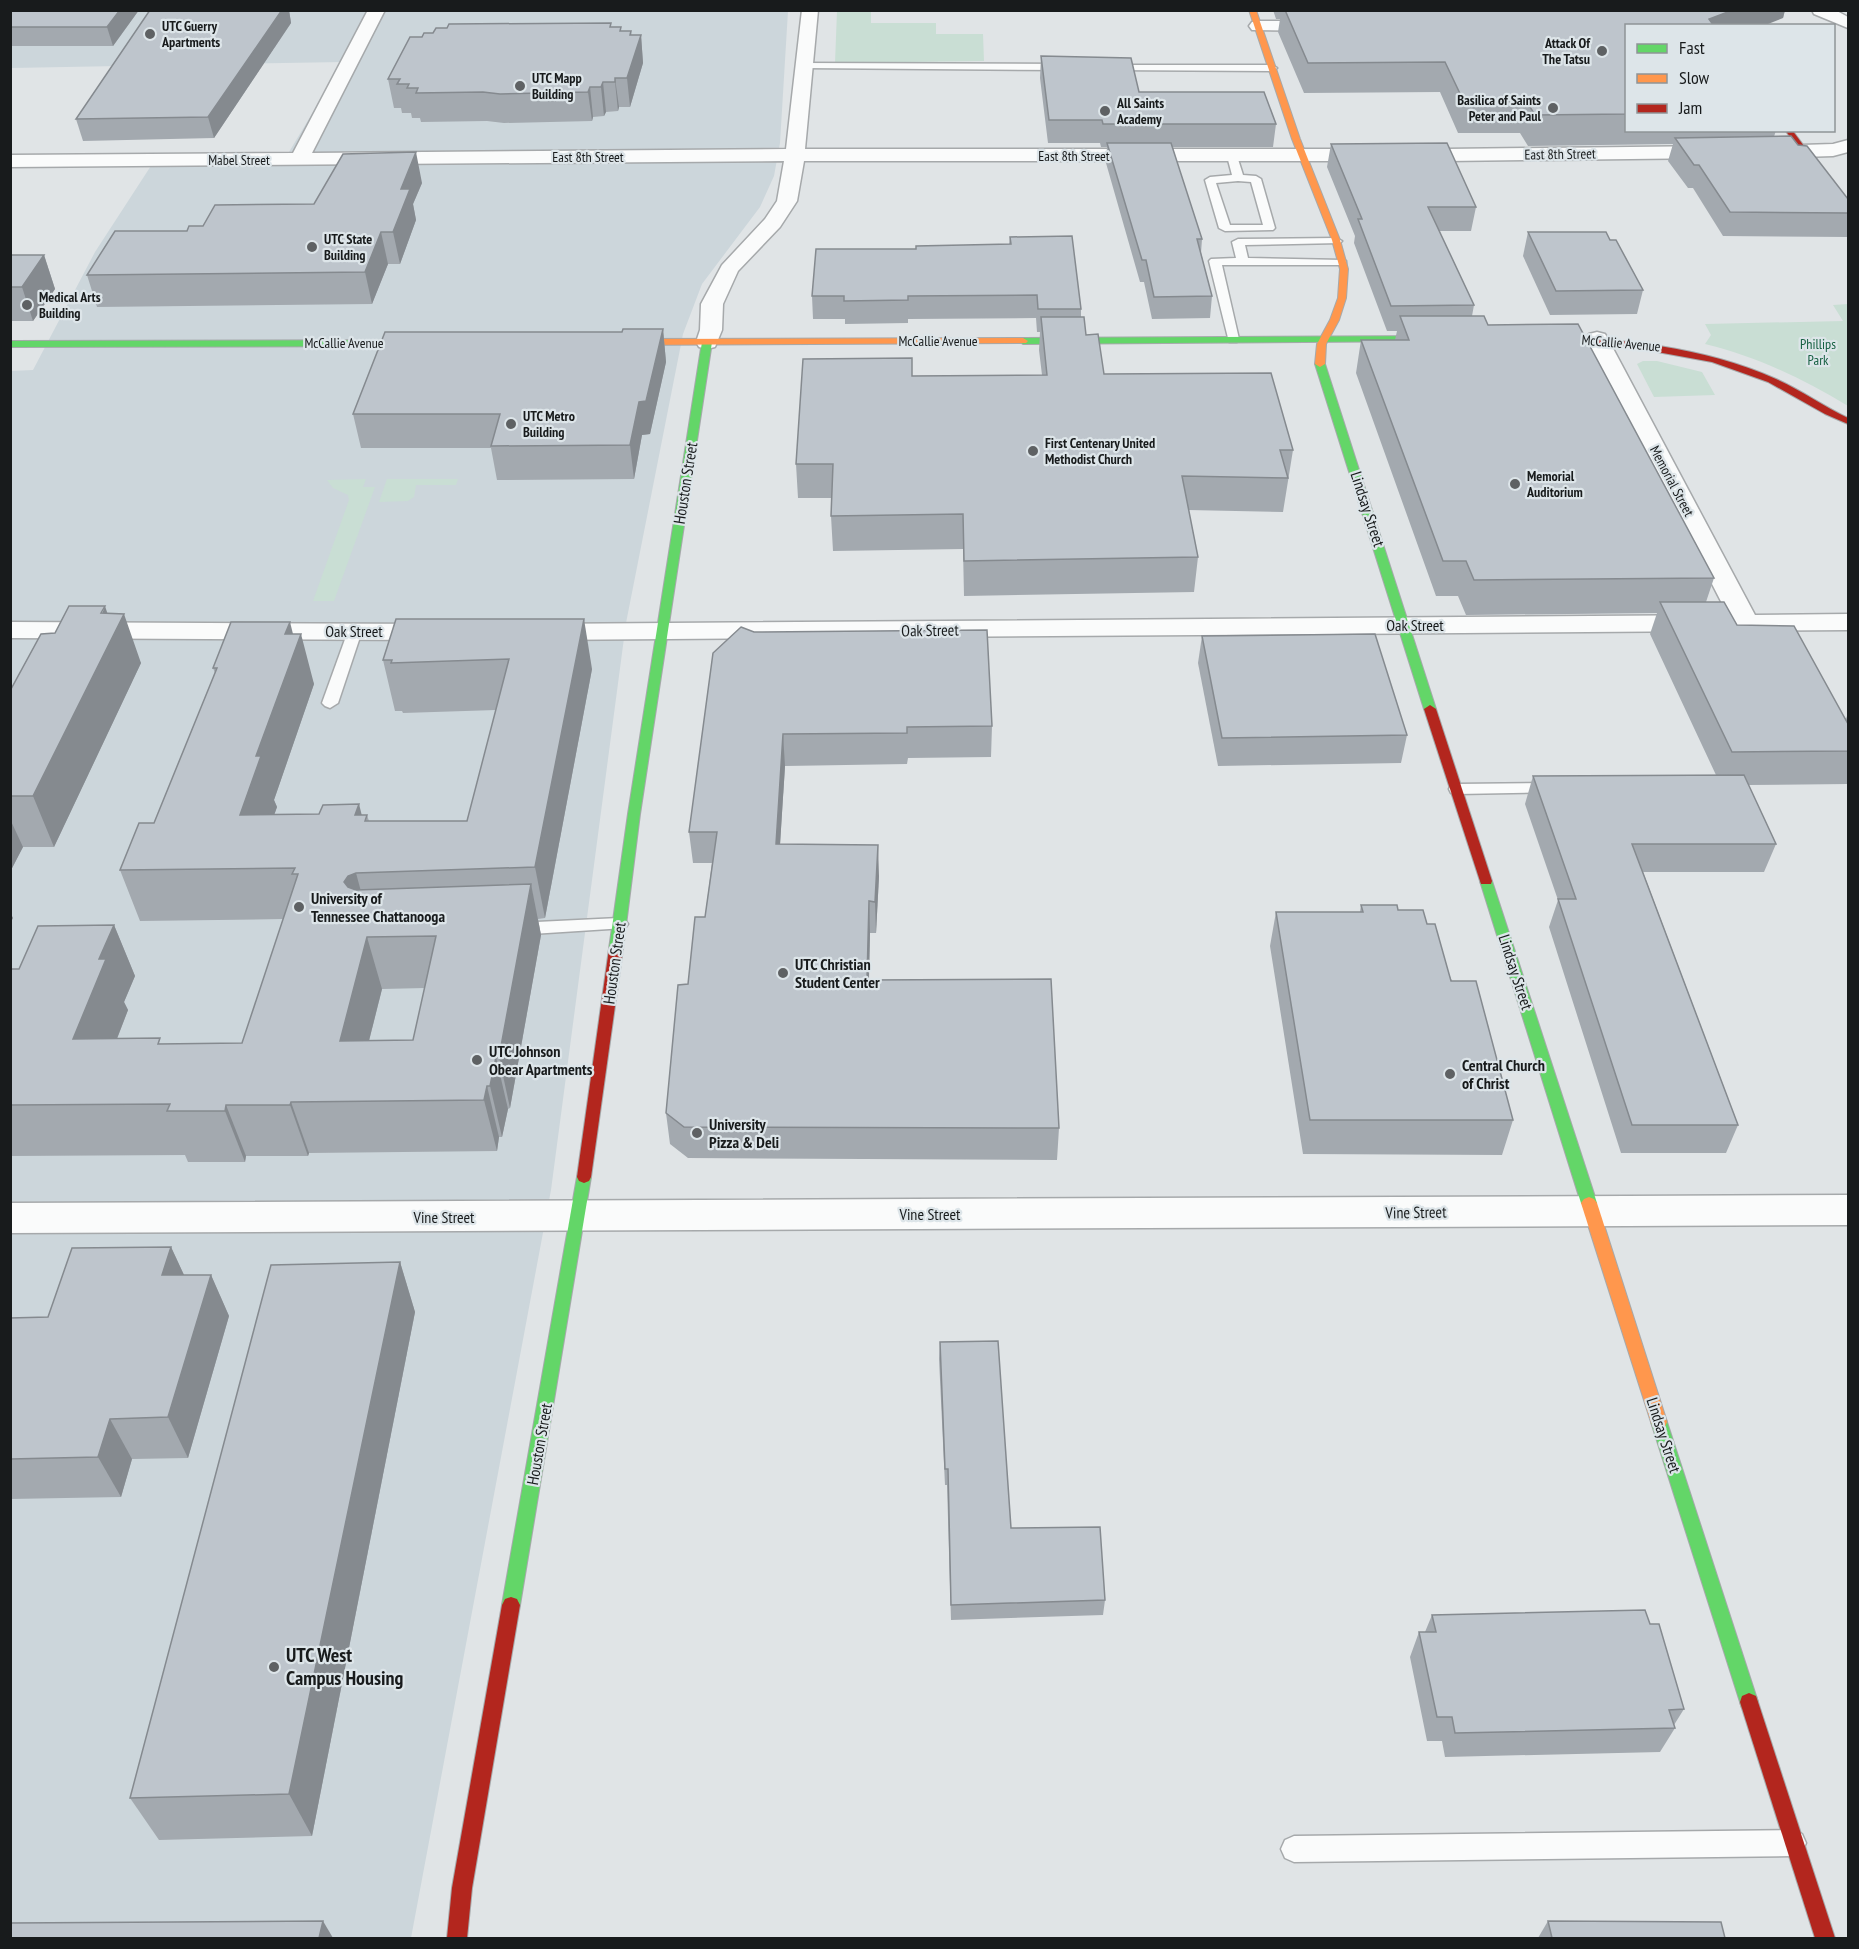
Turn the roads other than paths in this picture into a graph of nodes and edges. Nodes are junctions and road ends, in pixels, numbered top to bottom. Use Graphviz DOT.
graph roads {
  1 [pos="377,10"];
  2 [pos="810,10"];
  3 [pos="1820,10"];
  4 [pos="1255,18"];
  5 [pos="1848,23"];
  6 [pos="1341,26"];
  7 [pos="804,65"];
  8 [pos="1080,67"];
  9 [pos="1092,67"];
  10 [pos="1272,68"];
  11 [pos="1789,132"];
  12 [pos="1848,146"];
  13 [pos="1804,152"];
  14 [pos="795,155"];
  15 [pos="1232,156"];
  16 [pos="1302,156"];
  17 [pos="299,159"];
  18 [pos="10,161"];
  19 [pos="1238,178"];
  20 [pos="1845,202"];
  21 [pos="1336,241"];
  22 [pos="1243,261"];
  23 [pos="1342,263"];
  24 [pos="1233,339"];
  25 [pos="1322,339"];
  26 [pos="1449,339"];
  27 [pos="1531,339"];
  28 [pos="1597,339"];
  29 [pos="440,342"];
  30 [pos="605,342"];
  31 [pos="707,342"];
  32 [pos="10,345"];
  33 [pos="1848,421"];
  34 [pos="1848,622"];
  35 [pos="1405,626"];
  36 [pos="1767,629"];
  37 [pos="10,630"];
  38 [pos="355,631"];
  39 [pos="466,632"];
  40 [pos="511,632"];
  41 [pos="663,632"];
  42 [pos="330,703"];
  43 [pos="1575,788"];
  44 [pos="1457,789"];
  45 [pos="619,924"];
  46 [pos="494,929"];
  47 [pos="1592,1210"];
  48 [pos="1848,1210"];
  49 [pos="579,1217"];
  50 [pos="10,1218"];
  51 [pos="1795,1843"];
  52 [pos="1294,1849"];
  53 [pos="457,1938"];
  54 [pos="1825,1938"];
  1 -- 17 [label="street"];
  2 -- 7 [label="street, Houston Street"];
  3 -- 5 [label="street"];
  4 -- 6 [label="street"];
  4 -- 10 [label="street, Lindsay Street"];
  7 -- 8 [label="lane"];
  7 -- 14 [label="street, Houston Street"];
  9 -- 10 [label="lane"];
  10 -- 16 [label="street, Lindsay Street"];
  11 -- 13 [label="street"];
  12 -- 13 [label="street, East 8th Street"];
  13 -- 16 [label="street, East 8th Street"];
  13 -- 20 [label="street"];
  14 -- 15 [label="street, East 8th Street"];
  14 -- 17 [label="street, East 8th Street"];
  14 -- 31 [label="street, Houston Street"];
  15 -- 16 [label="street, East 8th Street"];
  15 -- 19 [label="lane"];
  16 -- 21 [label="street, Lindsay Street"];
  17 -- 18 [label="street, Mabel Street"];
  19 -- 19 [label="lane"];
  21 -- 22 [label="lane"];
  21 -- 23 [label="street, Lindsay Street"];
  22 -- 23 [label="lane"];
  22 -- 24 [label="lane"];
  23 -- 25 [label="street, Lindsay Street"];
  24 -- 25 [label="street, McCallie Avenue"];
  24 -- 31 [label="street, McCallie Avenue"];
  25 -- 26 [label="street, McCallie Avenue"];
  25 -- 35 [label="street, Lindsay Street"];
  27 -- 28 [label="street, McCallie Avenue"];
  28 -- 33 [label="street, McCallie Avenue"];
  28 -- 36 [label="street, Memorial Street"];
  29 -- 32 [label="street, McCallie Avenue"];
  30 -- 31 [label="street, McCallie Avenue"];
  31 -- 41 [label="street, Houston Street"];
  34 -- 36 [label="street, Oak Street"];
  35 -- 36 [label="street, Oak Street"];
  35 -- 41 [label="street, Oak Street"];
  35 -- 44 [label="street, Lindsay Street"];
  37 -- 38 [label="street, Oak Street"];
  38 -- 39 [label="street, Oak Street"];
  38 -- 42 [label="lane"];
  40 -- 41 [label="street, Oak Street"];
  41 -- 45 [label="street, Houston Street"];
  43 -- 44 [label="lane"];
  44 -- 47 [label="street, Lindsay Street"];
  45 -- 46 [label="lane"];
  45 -- 49 [label="street, Houston Street"];
  47 -- 48 [label="street, Vine Street"];
  47 -- 49 [label="street, Vine Street"];
  47 -- 51 [label="street, Lindsay Street"];
  49 -- 50 [label="street, Vine Street"];
  49 -- 53 [label="street, Houston Street"];
  51 -- 52 [label="lane"];
  51 -- 54 [label="street, Lindsay Street"];
}
